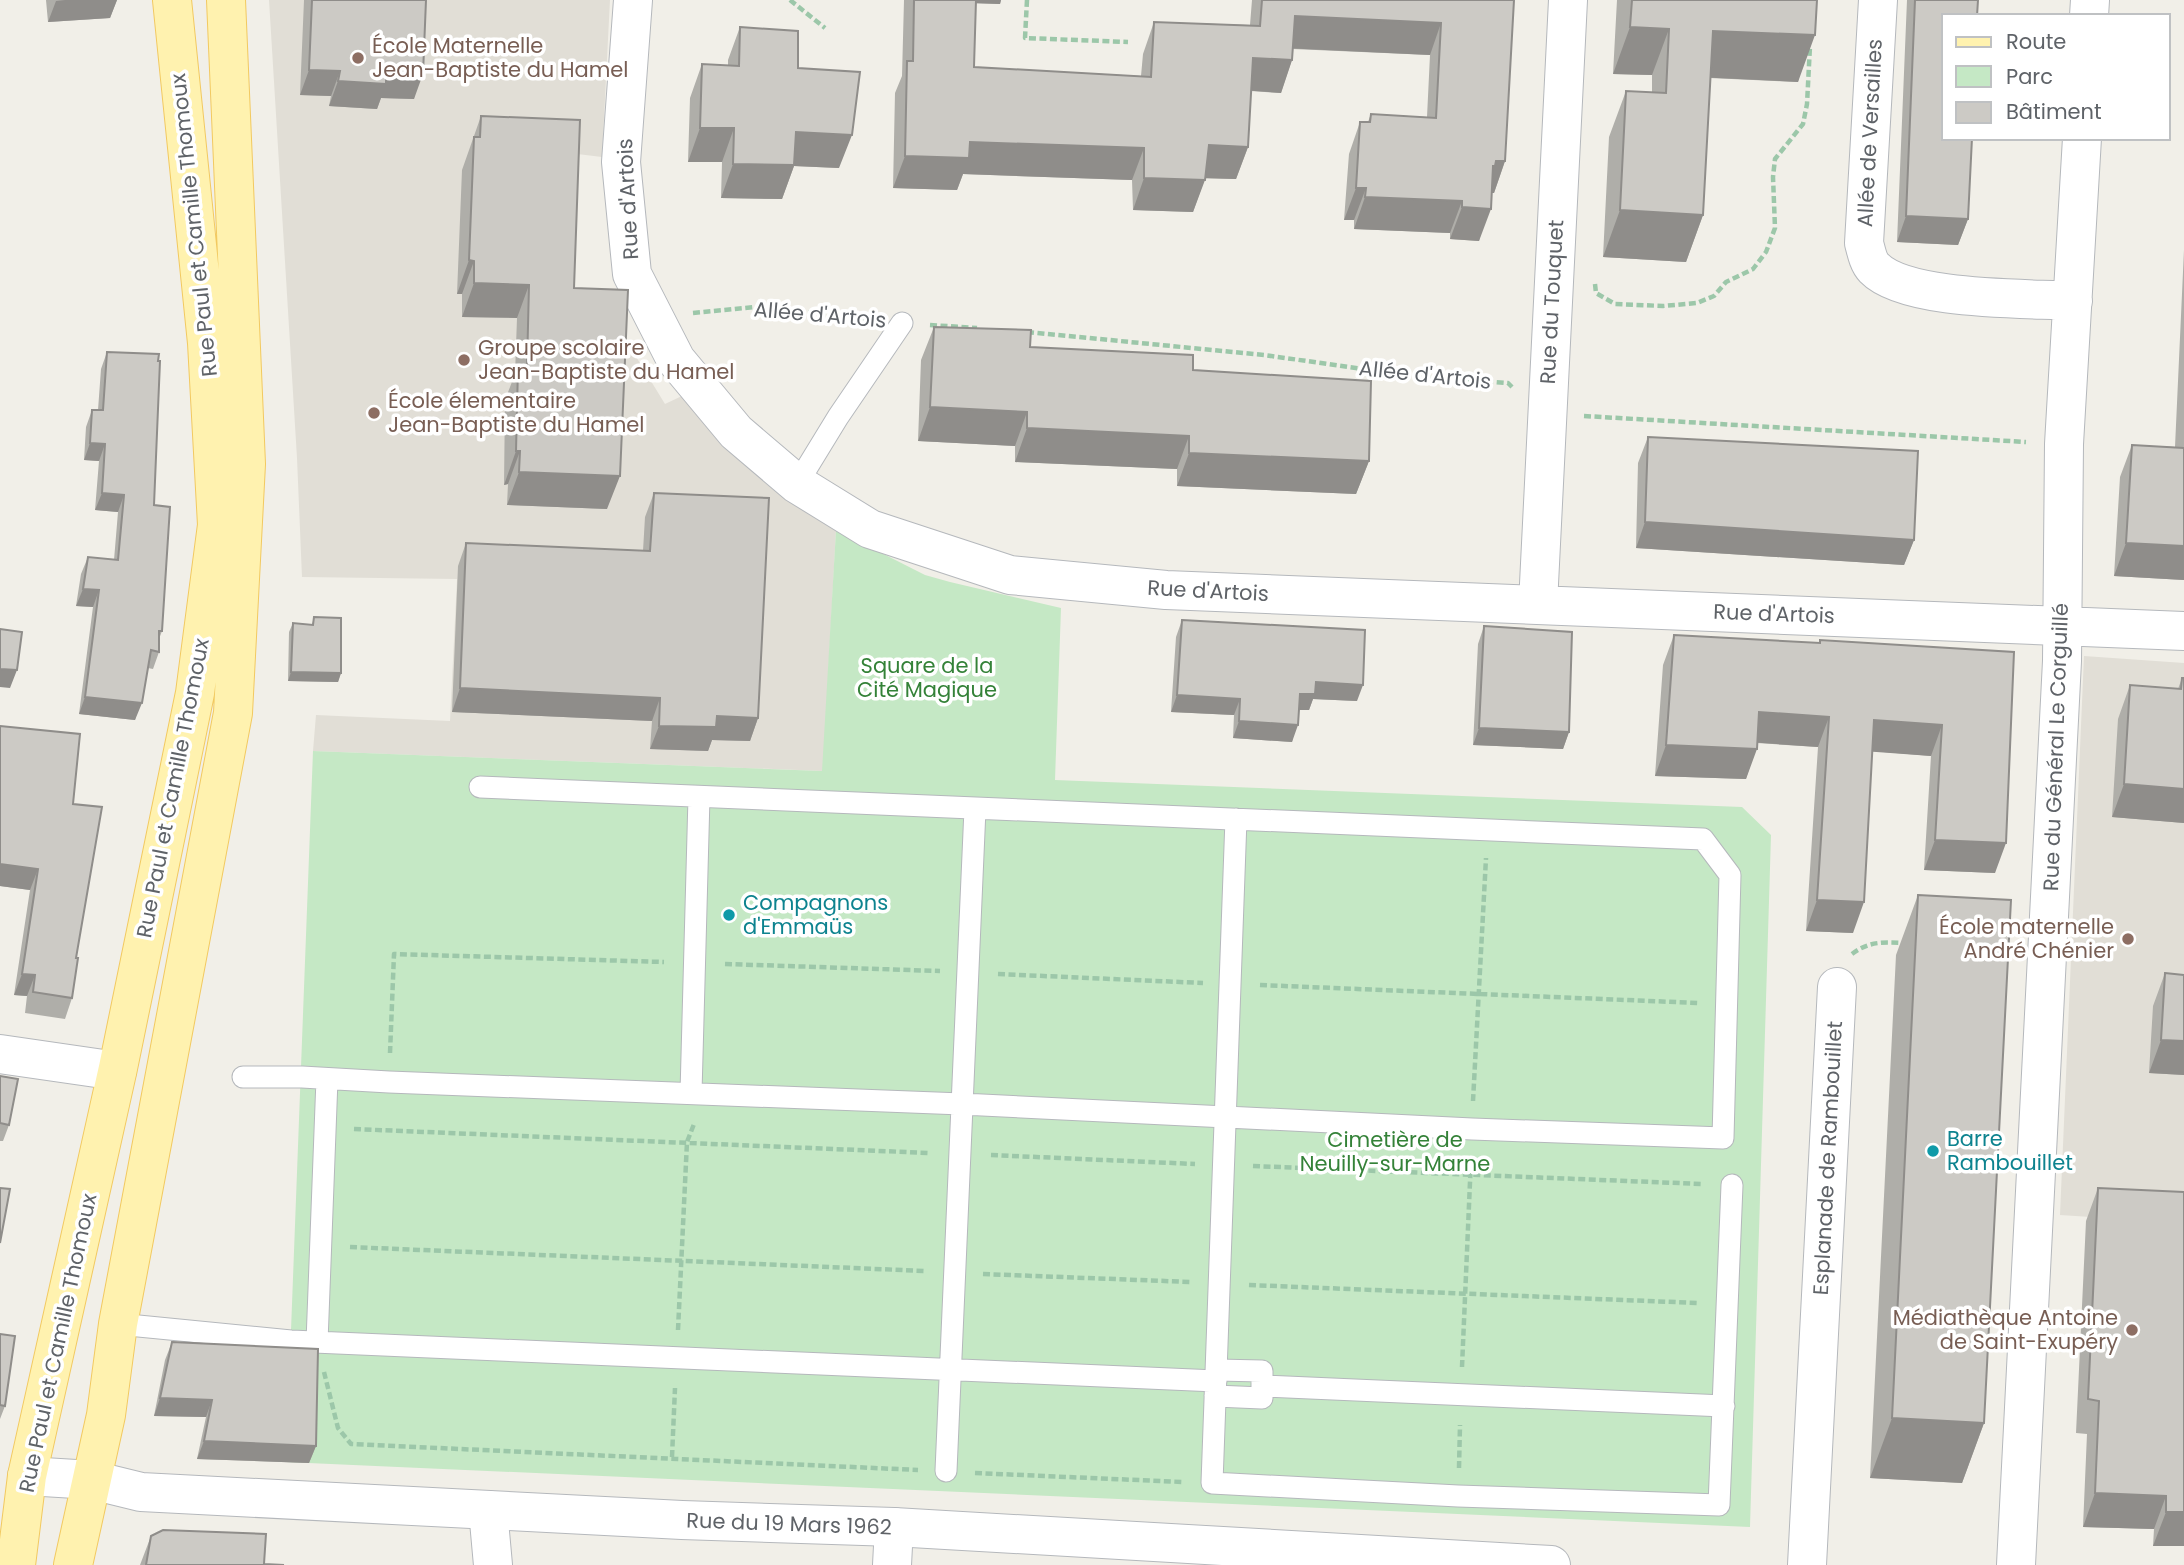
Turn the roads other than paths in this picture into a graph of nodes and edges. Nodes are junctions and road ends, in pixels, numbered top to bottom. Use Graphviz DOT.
graph roads {
  1 [pos="172,0"];
  2 [pos="226,0"];
  3 [pos="633,0"];
  4 [pos="1567,0"];
  5 [pos="1878,0"];
  6 [pos="2082,140"];
  7 [pos="2073,301"];
  8 [pos="902,323"];
  9 [pos="797,484"];
  10 [pos="1538,604"];
  11 [pos="2062,625"];
  12 [pos="2184,631"];
  13 [pos="480,787"];
  14 [pos="699,797"];
  15 [pos="975,809"];
  16 [pos="1236,819"];
  17 [pos="1837,987"];
  18 [pos="0,1054"];
  19 [pos="117,1071"];
  20 [pos="243,1077"];
  21 [pos="327,1079"];
  22 [pos="691,1093"];
  23 [pos="962,1104"];
  24 [pos="1225,1118"];
  25 [pos="1732,1185"];
  26 [pos="117,1324"];
  27 [pos="317,1342"];
  28 [pos="950,1370"];
  29 [pos="1216,1382"];
  30 [pos="1724,1406"];
  31 [pos="946,1471"];
  32 [pos="27,1476"];
  33 [pos="92,1480"];
  34 [pos="488,1510"];
  35 [pos="894,1527"];
  36 [pos="1456,1562"];
  37 [pos="16,1565"];
  38 [pos="74,1565"];
  39 [pos="493,1565"];
  40 [pos="892,1565"];
  41 [pos="1551,1565"];
  42 [pos="1807,1565"];
  43 [pos="2016,1565"];
  1 -- 19 [label="main road, Rue Paul et Camille Thomoux"];
  2 -- 26 [label="main road, Rue Paul et Camille Thomoux"];
  3 -- 9 [label="street, Rue d'Artois"];
  4 -- 10 [label="street, Rue du Touquet"];
  5 -- 7 [label="street, Allée de Versailles"];
  6 -- 7 [label="street, Rue du Général Le Corguillé"];
  7 -- 11 [label="street, Rue du Général Le Corguillé"];
  8 -- 9 [label="lane, Allée d'Artois"];
  9 -- 10 [label="street, Rue d'Artois"];
  10 -- 11 [label="street, Rue d'Artois"];
  11 -- 12 [label="street, Rue d'Artois"];
  11 -- 43 [label="street, Rue du Général Le Corguillé"];
  13 -- 14 [label="lane"];
  14 -- 15 [label="lane"];
  14 -- 22 [label="lane"];
  15 -- 16 [label="lane"];
  15 -- 23 [label="lane"];
  16 -- 24 [label="lane"];
  16 -- 24 [label="lane"];
  17 -- 42 [label="street, Esplanade de Rambouillet"];
  18 -- 19 [label="street"];
  19 -- 32 [label="main road, Rue Paul et Camille Thomoux"];
  20 -- 21 [label="lane"];
  21 -- 22 [label="lane"];
  21 -- 27 [label="lane"];
  22 -- 23 [label="lane"];
  23 -- 24 [label="lane"];
  23 -- 28 [label="lane"];
  24 -- 29 [label="lane"];
  25 -- 30 [label="lane"];
  26 -- 27 [label="lane"];
  26 -- 33 [label="main road, Rue Paul et Camille Thomoux"];
  27 -- 28 [label="lane"];
  28 -- 29 [label="lane"];
  28 -- 31 [label="lane"];
  29 -- 30 [label="lane"];
  29 -- 30 [label="lane"];
  32 -- 33 [label="street, Rue du 19 Mars 1962"];
  32 -- 37 [label="main road, Rue Paul et Camille Thomoux"];
  33 -- 34 [label="street, Rue du 19 Mars 1962"];
  33 -- 38 [label="main road, Rue Paul et Camille Thomoux"];
  34 -- 35 [label="street, Rue du 19 Mars 1962"];
  34 -- 39 [label="street"];
  35 -- 36 [label="street, Rue du 19 Mars 1962"];
  35 -- 40 [label="street"];
  36 -- 41 [label="street, Rue du 19 Mars 1962"];
}
